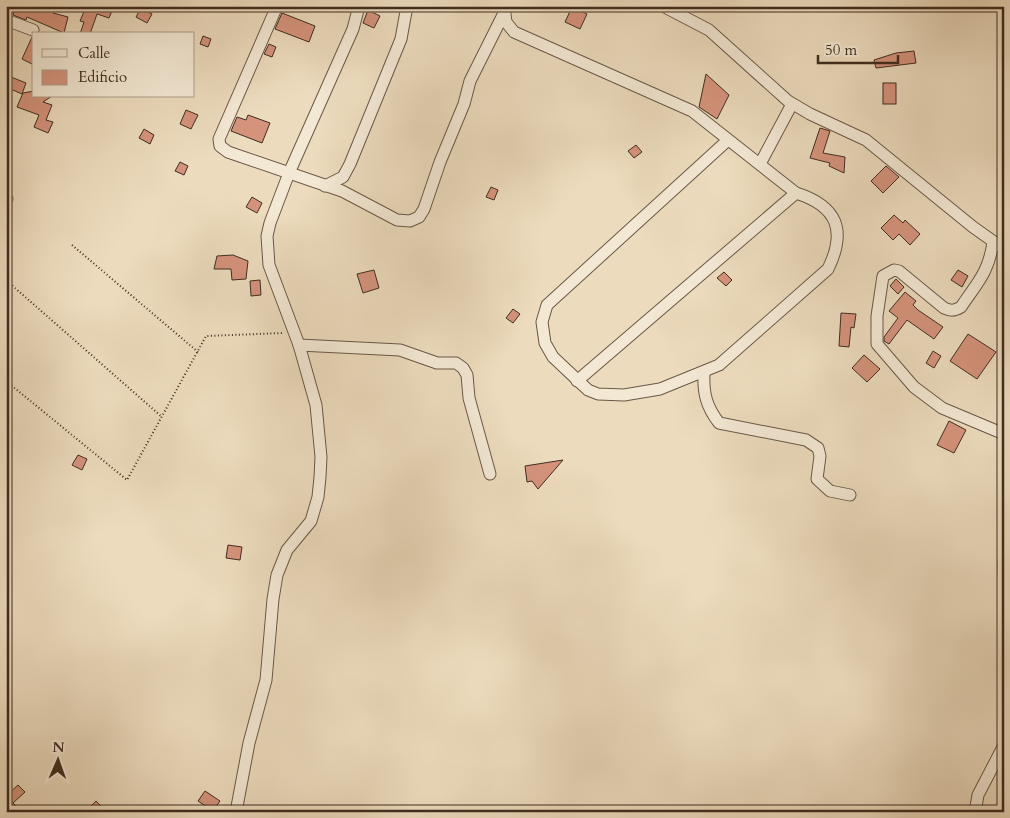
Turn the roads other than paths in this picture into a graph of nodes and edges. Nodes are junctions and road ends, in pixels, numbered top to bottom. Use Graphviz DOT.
graph roads {
  1 [pos="277,6"];
  2 [pos="360,6"];
  3 [pos="407,6"];
  4 [pos="664,6"];
  5 [pos="503,11"];
  6 [pos="6,20"];
  7 [pos="33,30"];
  8 [pos="792,104"];
  9 [pos="728,140"];
  10 [pos="760,164"];
  11 [pos="289,173"];
  12 [pos="325,186"];
  13 [pos="796,193"];
  14 [pos="993,242"];
  15 [pos="1004,249"];
  16 [pos="299,345"];
  17 [pos="704,372"];
  18 [pos="577,381"];
  19 [pos="1004,434"];
  20 [pos="490,474"];
  21 [pos="850,494"];
  22 [pos="1004,561"];
  23 [pos="1004,574"];
  24 [pos="1004,745"];
  25 [pos="236,812"];
  26 [pos="975,812"];
  1 -- 11 [label="street"];
  2 -- 11 [label="street"];
  3 -- 12 [label="street"];
  4 -- 8 [label="street"];
  5 -- 9 [label="street"];
  5 -- 12 [label="street"];
  6 -- 7 [label="street"];
  8 -- 10 [label="street"];
  8 -- 14 [label="street"];
  9 -- 10 [label="street"];
  9 -- 18 [label="street"];
  10 -- 13 [label="street"];
  11 -- 12 [label="street"];
  11 -- 16 [label="street"];
  13 -- 17 [label="street"];
  13 -- 18 [label="street"];
  14 -- 15 [label="street"];
  14 -- 19 [label="street"];
  16 -- 20 [label="street"];
  16 -- 25 [label="street"];
  17 -- 18 [label="street"];
  17 -- 21 [label="street"];
  22 -- 23 [label="street"];
  24 -- 26 [label="street"];
}
